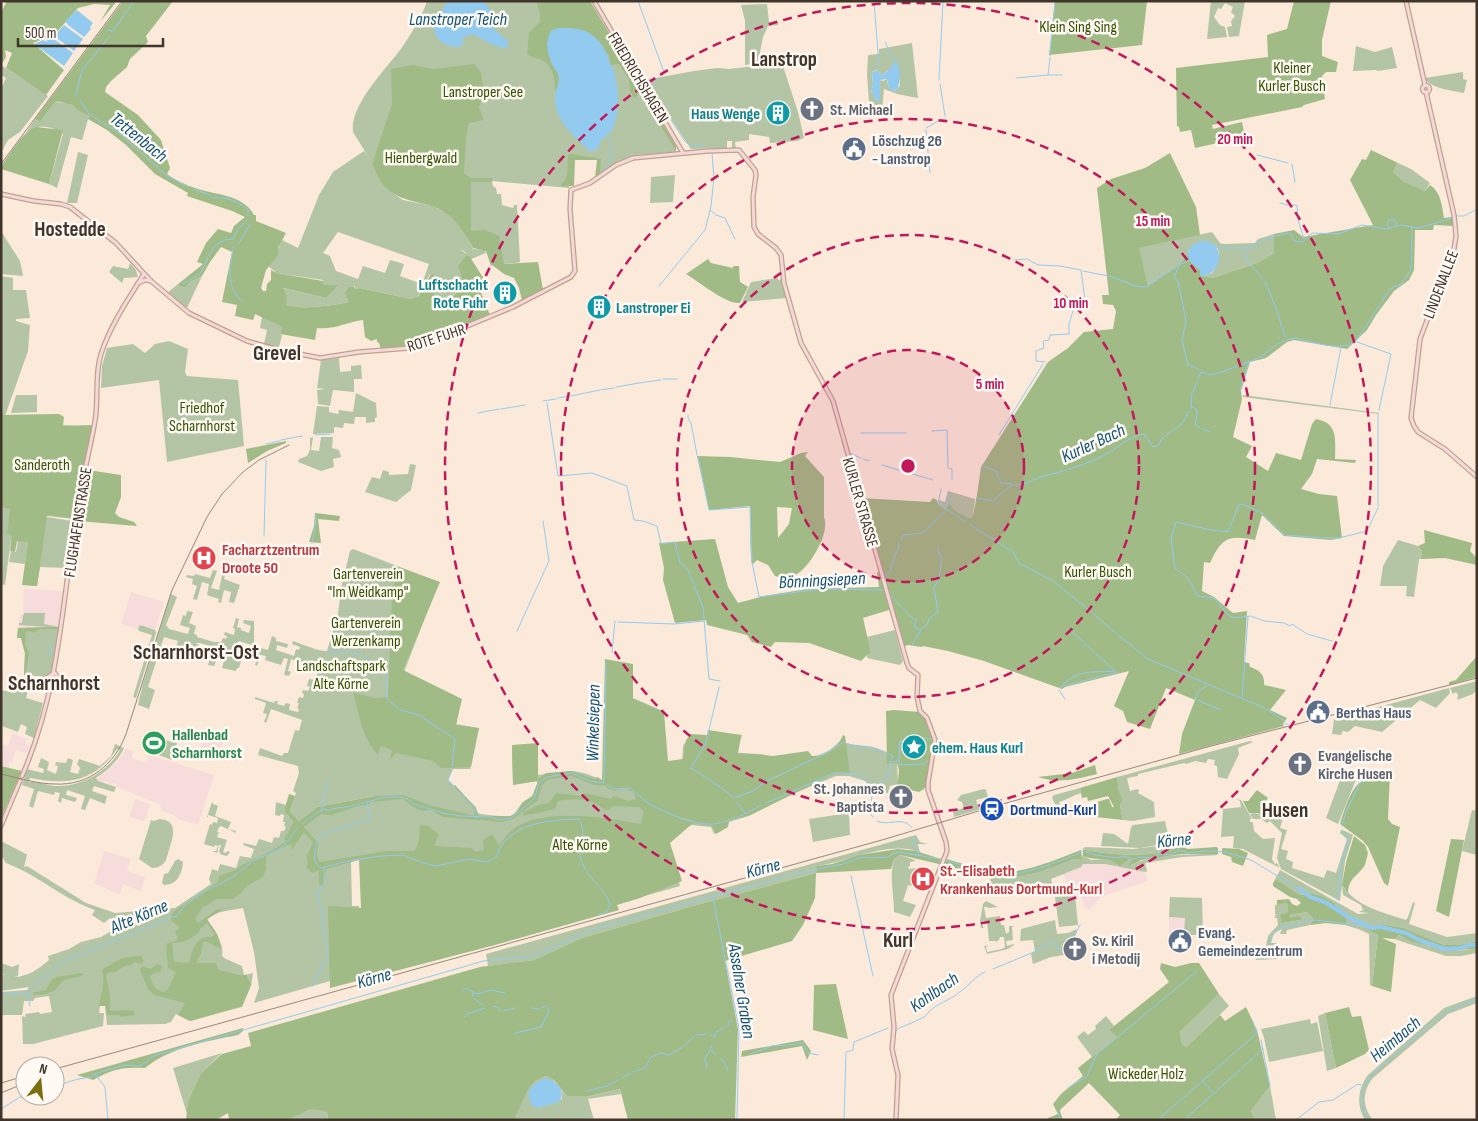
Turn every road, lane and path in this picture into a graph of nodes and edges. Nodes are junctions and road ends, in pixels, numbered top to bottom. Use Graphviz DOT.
graph roads {
  1 [pos="594,1"];
  2 [pos="1406,1"];
  3 [pos="683,153"];
  4 [pos="1,194"];
  5 [pos="138,268"];
  6 [pos="144,274"];
  7 [pos="151,281"];
  8 [pos="138,282"];
  9 [pos="1477,477"];
  10 [pos="54,673"];
  11 [pos="45,679"];
  12 [pos="50,692"];
  13 [pos="22,776"];
  14 [pos="20,781"];
  15 [pos="1,824"];
  16 [pos="896,1120"];
  1 -- 3 [label="main road, FRIEDRICHSHAGEN"];
  2 -- 9 [label="main road, LINDENALLEE"];
  3 -- 7 [label="main road, ROTE FUHR"];
  3 -- 16 [label="main road, KURLER STRASSE"];
  4 -- 5 [label="main road, ROTE FUHR"];
  5 -- 6 [label="main road, ROTE FUHR"];
  5 -- 8 [label="main road"];
  6 -- 7 [label="main road, ROTE FUHR"];
  6 -- 8 [label="main road, FLUGHAFENSTRASSE"];
  7 -- 8 [label="main road"];
  8 -- 10 [label="main road, FLUGHAFENSTRASSE"];
  10 -- 11 [label="main road"];
  10 -- 12 [label="main road, FLUGHAFENSTRASSE"];
  10 -- 12 [label="main road"];
  12 -- 13 [label="main road, FLUGHAFENSTRASSE"];
  14 -- 15 [label="main road"];
}
